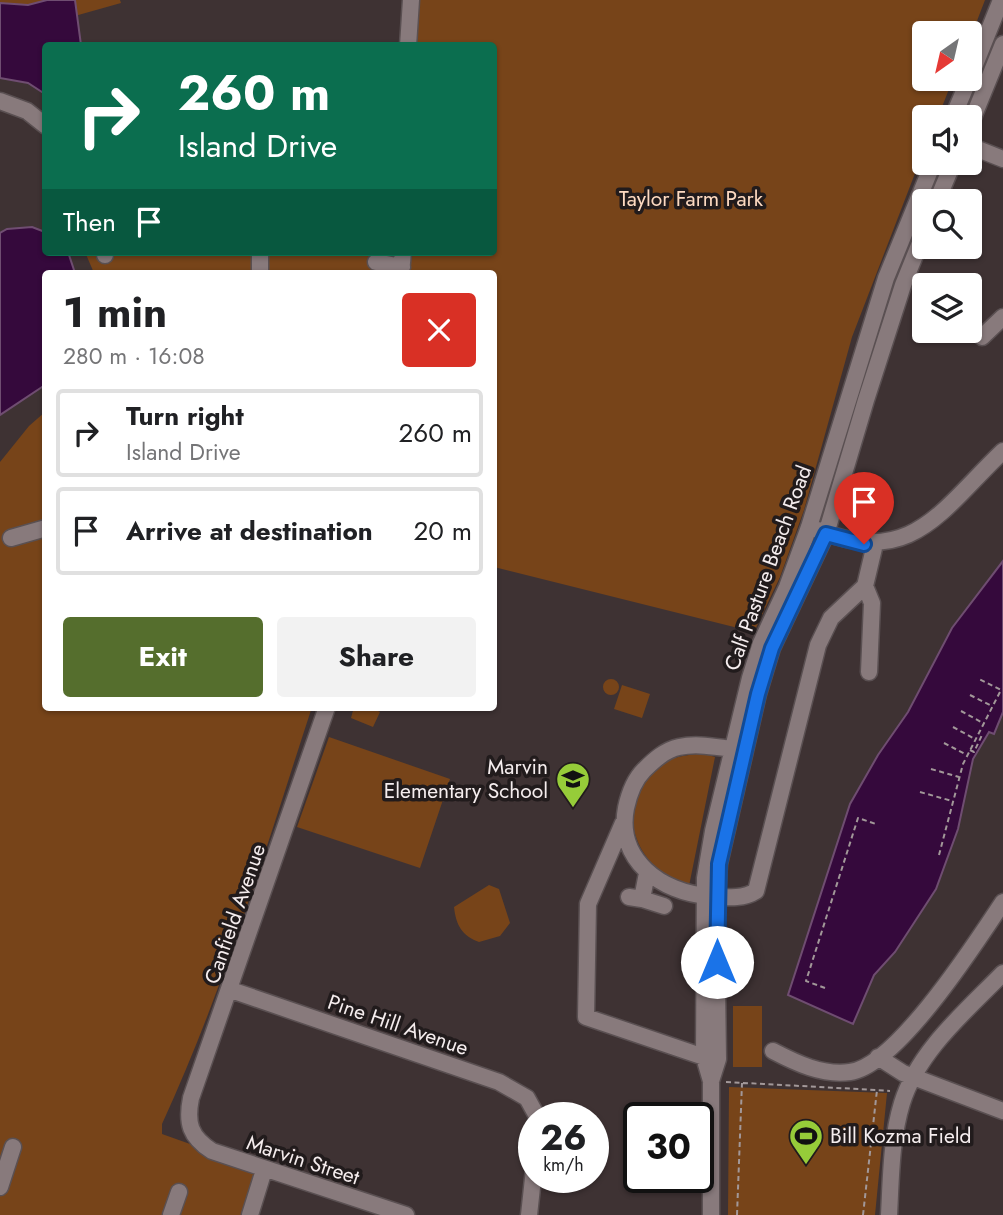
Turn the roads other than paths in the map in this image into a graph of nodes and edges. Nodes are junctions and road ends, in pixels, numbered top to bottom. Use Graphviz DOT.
graph roads {
  1 [pos="411,0"];
  2 [pos="1001,0"];
  3 [pos="408,42"];
  4 [pos="982,48"];
  5 [pos="982,50"];
  6 [pos="1000,51"];
  7 [pos="0,101"];
  8 [pos="978,105"];
  9 [pos="42,122"];
  10 [pos="982,151"];
  11 [pos="1003,159"];
  12 [pos="912,227"];
  13 [pos="915,259"];
  14 [pos="376,262"];
  15 [pos="402,264"];
  16 [pos="1003,317"];
  17 [pos="982,337"];
  18 [pos="853,380"];
  19 [pos="870,386"];
  20 [pos="1003,451"];
  21 [pos="809,527"];
  22 [pos="42,529"];
  23 [pos="826,534"];
  24 [pos="11,538"];
  25 [pos="875,544"];
  26 [pos="865,586"];
  27 [pos="869,672"];
  28 [pos="326,711"];
  29 [pos="733,749"];
  30 [pos="623,823"];
  31 [pos="646,873"];
  32 [pos="710,896"];
  33 [pos="1003,902"];
  34 [pos="664,906"];
  35 [pos="1003,973"];
  36 [pos="231,990"];
  37 [pos="773,1051"];
  38 [pos="704,1057"];
  39 [pos="878,1057"];
  40 [pos="719,1081"];
  41 [pos="910,1083"];
  42 [pos="529,1102"];
  43 [pos="1003,1111"];
  44 [pos="192,1135"];
  45 [pos="13,1147"];
  46 [pos="264,1171"];
  47 [pos="0,1186"];
  48 [pos="179,1192"];
  49 [pos="531,1193"];
  50 [pos="171,1215"];
  51 [pos="250,1215"];
  52 [pos="406,1215"];
  53 [pos="529,1215"];
  54 [pos="712,1215"];
  55 [pos="889,1215"];
  1 -- 3 [label="street"];
  2 -- 4 [label="street"];
  5 -- 6 [label="street"];
  6 -- 8 [label="street"];
  7 -- 9 [label="street"];
  10 -- 11 [label="street"];
  12 -- 18 [label="street, Calf Pasture Beach Road"];
  13 -- 19 [label="street, Calf Pasture Beach Road"];
  14 -- 15 [label="street"];
  16 -- 17 [label="street"];
  18 -- 19 [label="street"];
  18 -- 21 [label="street, Calf Pasture Beach Road"];
  19 -- 23 [label="street, Calf Pasture Beach Road"];
  20 -- 25 [label="street"];
  21 -- 23 [label="street"];
  21 -- 29 [label="street, Calf Pasture Beach Road"];
  22 -- 24 [label="street"];
  23 -- 25 [label="street"];
  23 -- 32 [label="street, Calf Pasture Beach Road"];
  25 -- 26 [label="street"];
  26 -- 27 [label="street"];
  26 -- 32 [label="street"];
  28 -- 36 [label="street, Canfield Avenue"];
  29 -- 30 [label="street"];
  29 -- 32 [label="street, Calf Pasture Beach Road"];
  30 -- 31 [label="street"];
  30 -- 38 [label="street"];
  31 -- 32 [label="street"];
  31 -- 34 [label="street"];
  32 -- 38 [label="street, Calf Pasture Beach Road"];
  32 -- 40 [label="street, Calf Pasture Beach Road"];
  33 -- 39 [label="street"];
  35 -- 41 [label="street"];
  36 -- 42 [label="street, Pine Hill Avenue"];
  36 -- 44 [label="street, Canfield Avenue"];
  37 -- 39 [label="street"];
  38 -- 40 [label="street, Calf Pasture Beach Road"];
  39 -- 41 [label="street"];
  40 -- 54 [label="street, Calf Pasture Beach Road"];
  41 -- 43 [label="street"];
  41 -- 55 [label="street"];
  44 -- 46 [label="street, Marvin Street"];
  45 -- 47 [label="street"];
  46 -- 51 [label="street"];
  46 -- 52 [label="street, Marvin Street"];
  48 -- 50 [label="street"];
  49 -- 53 [label="street"];
}
